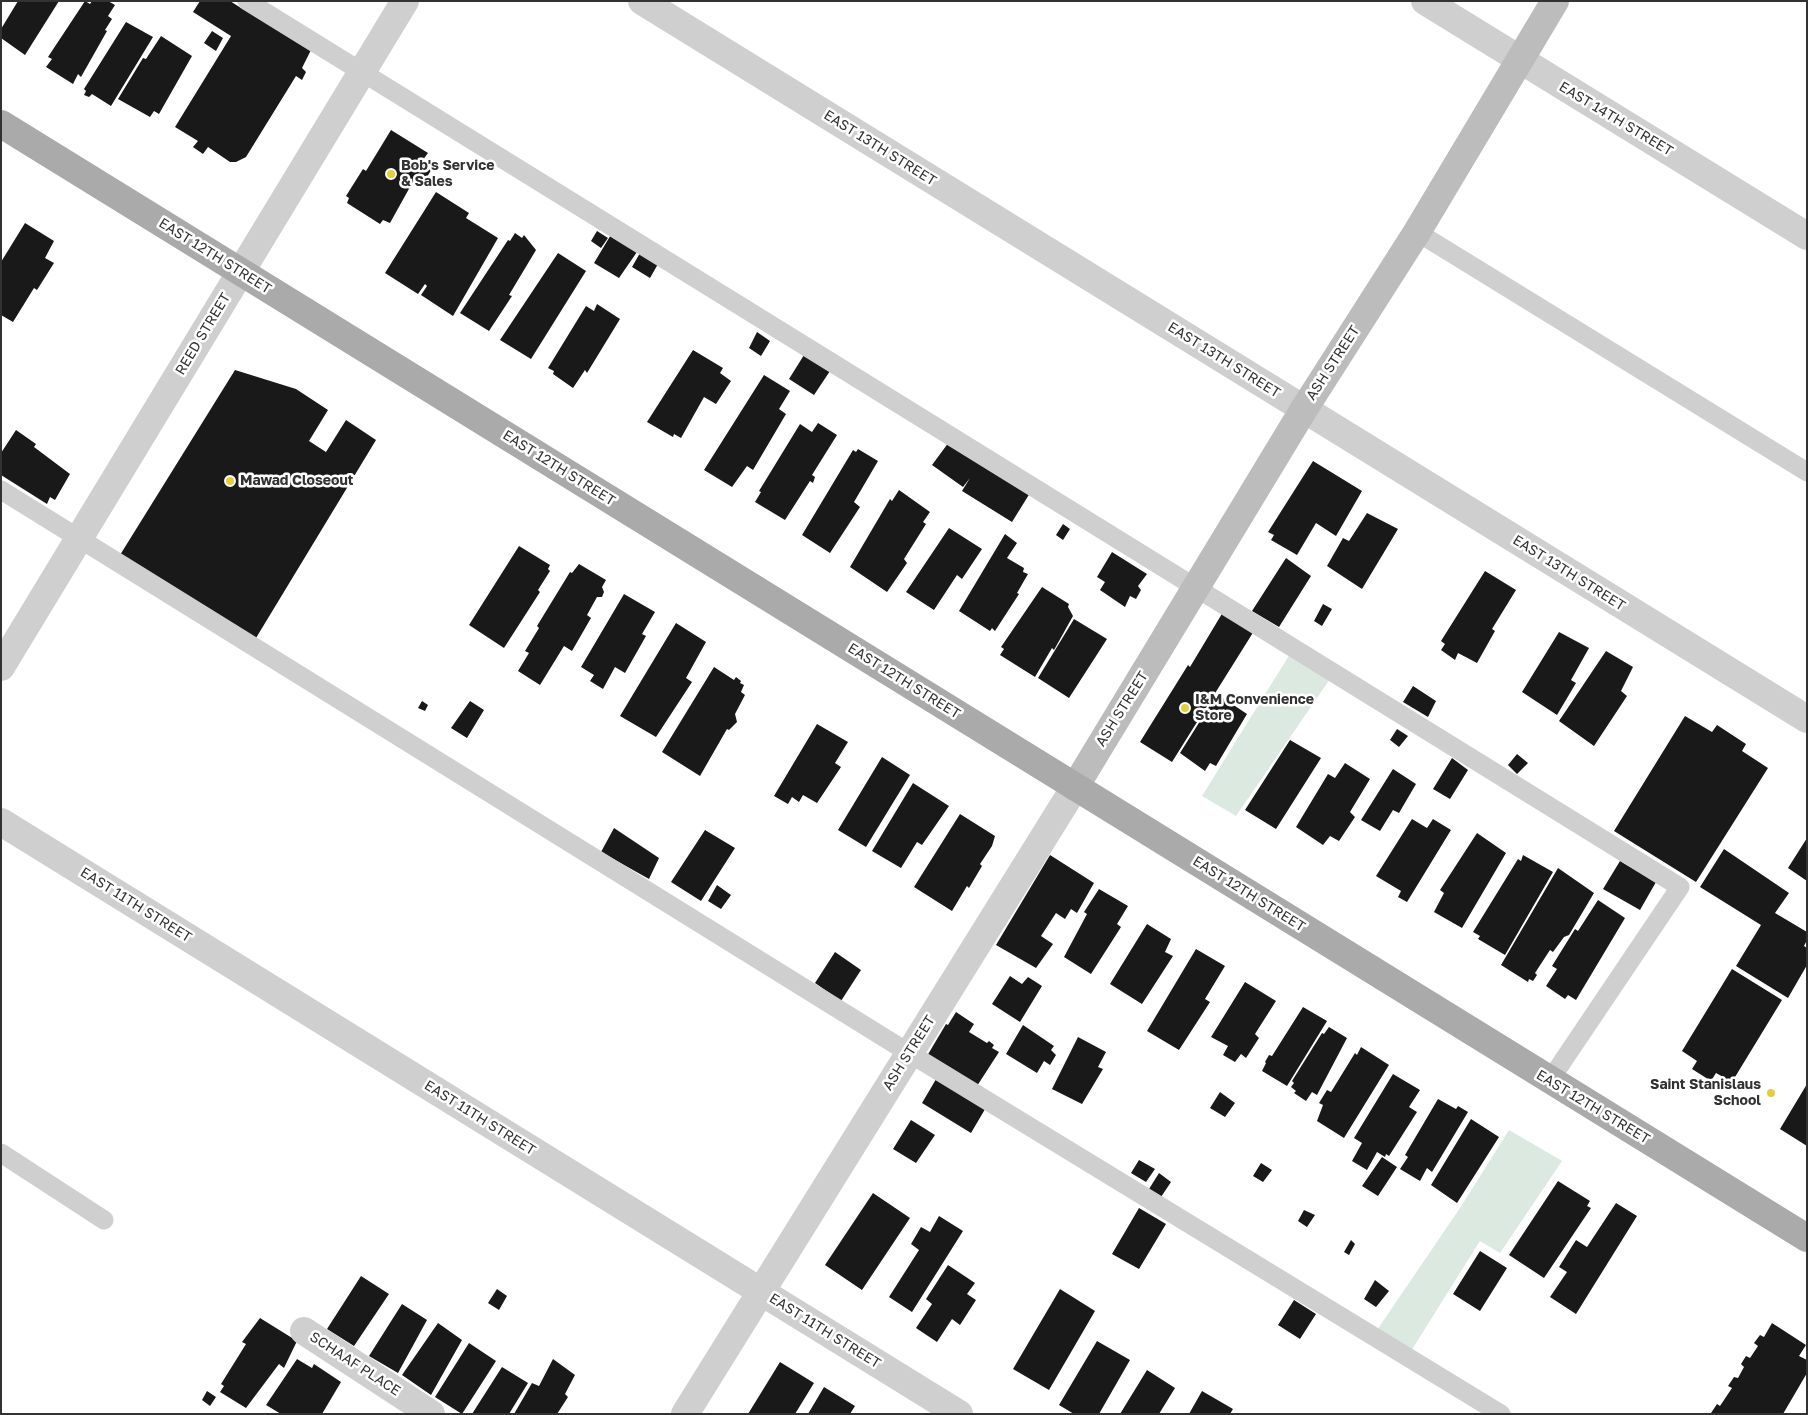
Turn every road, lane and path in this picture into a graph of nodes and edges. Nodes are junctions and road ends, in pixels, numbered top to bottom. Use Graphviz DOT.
graph roads {
  1 [pos="247,1"];
  2 [pos="405,1"];
  3 [pos="642,1"];
  4 [pos="1425,1"];
  5 [pos="1555,1"];
  6 [pos="1519,60"];
  7 [pos="361,72"];
  8 [pos="1,124"];
  9 [pos="1417,232"];
  10 [pos="1807,236"];
  11 [pos="241,272"];
  12 [pos="1304,409"];
  13 [pos="1807,472"];
  14 [pos="1,490"];
  15 [pos="79,539"];
  16 [pos="1197,587"];
  17 [pos="1,667"];
  18 [pos="1807,720"];
  19 [pos="1075,786"];
  20 [pos="1,822"];
  21 [pos="909,1052"];
  22 [pos="1550,1080"];
  23 [pos="1,1153"];
  24 [pos="104,1220"];
  25 [pos="1807,1238"];
  26 [pos="761,1291"];
  27 [pos="304,1331"];
  28 [pos="431,1414"];
  29 [pos="685,1414"];
  30 [pos="959,1414"];
  31 [pos="1501,1414"];
  1 -- 7 [label="lane"];
  2 -- 7 [label="street, REED STREET"];
  3 -- 12 [label="street, EAST 13TH STREET"];
  4 -- 6 [label="street, EAST 14TH STREET"];
  5 -- 6 [label="street, ASH STREET"];
  6 -- 9 [label="street, ASH STREET"];
  6 -- 10 [label="street, EAST 14TH STREET"];
  7 -- 11 [label="street, REED STREET"];
  7 -- 16 [label="lane"];
  8 -- 11 [label="main road, EAST 12TH STREET"];
  9 -- 12 [label="street, ASH STREET"];
  9 -- 13 [label="lane"];
  11 -- 15 [label="street, REED STREET"];
  11 -- 19 [label="main road, EAST 12TH STREET"];
  12 -- 16 [label="street, ASH STREET"];
  12 -- 18 [label="street, EAST 13TH STREET"];
  14 -- 15 [label="lane"];
  15 -- 17 [label="street, REED STREET"];
  15 -- 21 [label="lane"];
  16 -- 19 [label="street, ASH STREET"];
  16 -- 22 [label="lane"];
  19 -- 21 [label="street, ASH STREET"];
  19 -- 22 [label="main road, EAST 12TH STREET"];
  20 -- 26 [label="street, EAST 11TH STREET"];
  21 -- 26 [label="street, ASH STREET"];
  21 -- 31 [label="lane"];
  22 -- 25 [label="main road, EAST 12TH STREET"];
  23 -- 24 [label="lane"];
  26 -- 29 [label="street, ASH STREET"];
  26 -- 30 [label="street, EAST 11TH STREET"];
  27 -- 28 [label="street, SCHAAF PLACE"];
}
